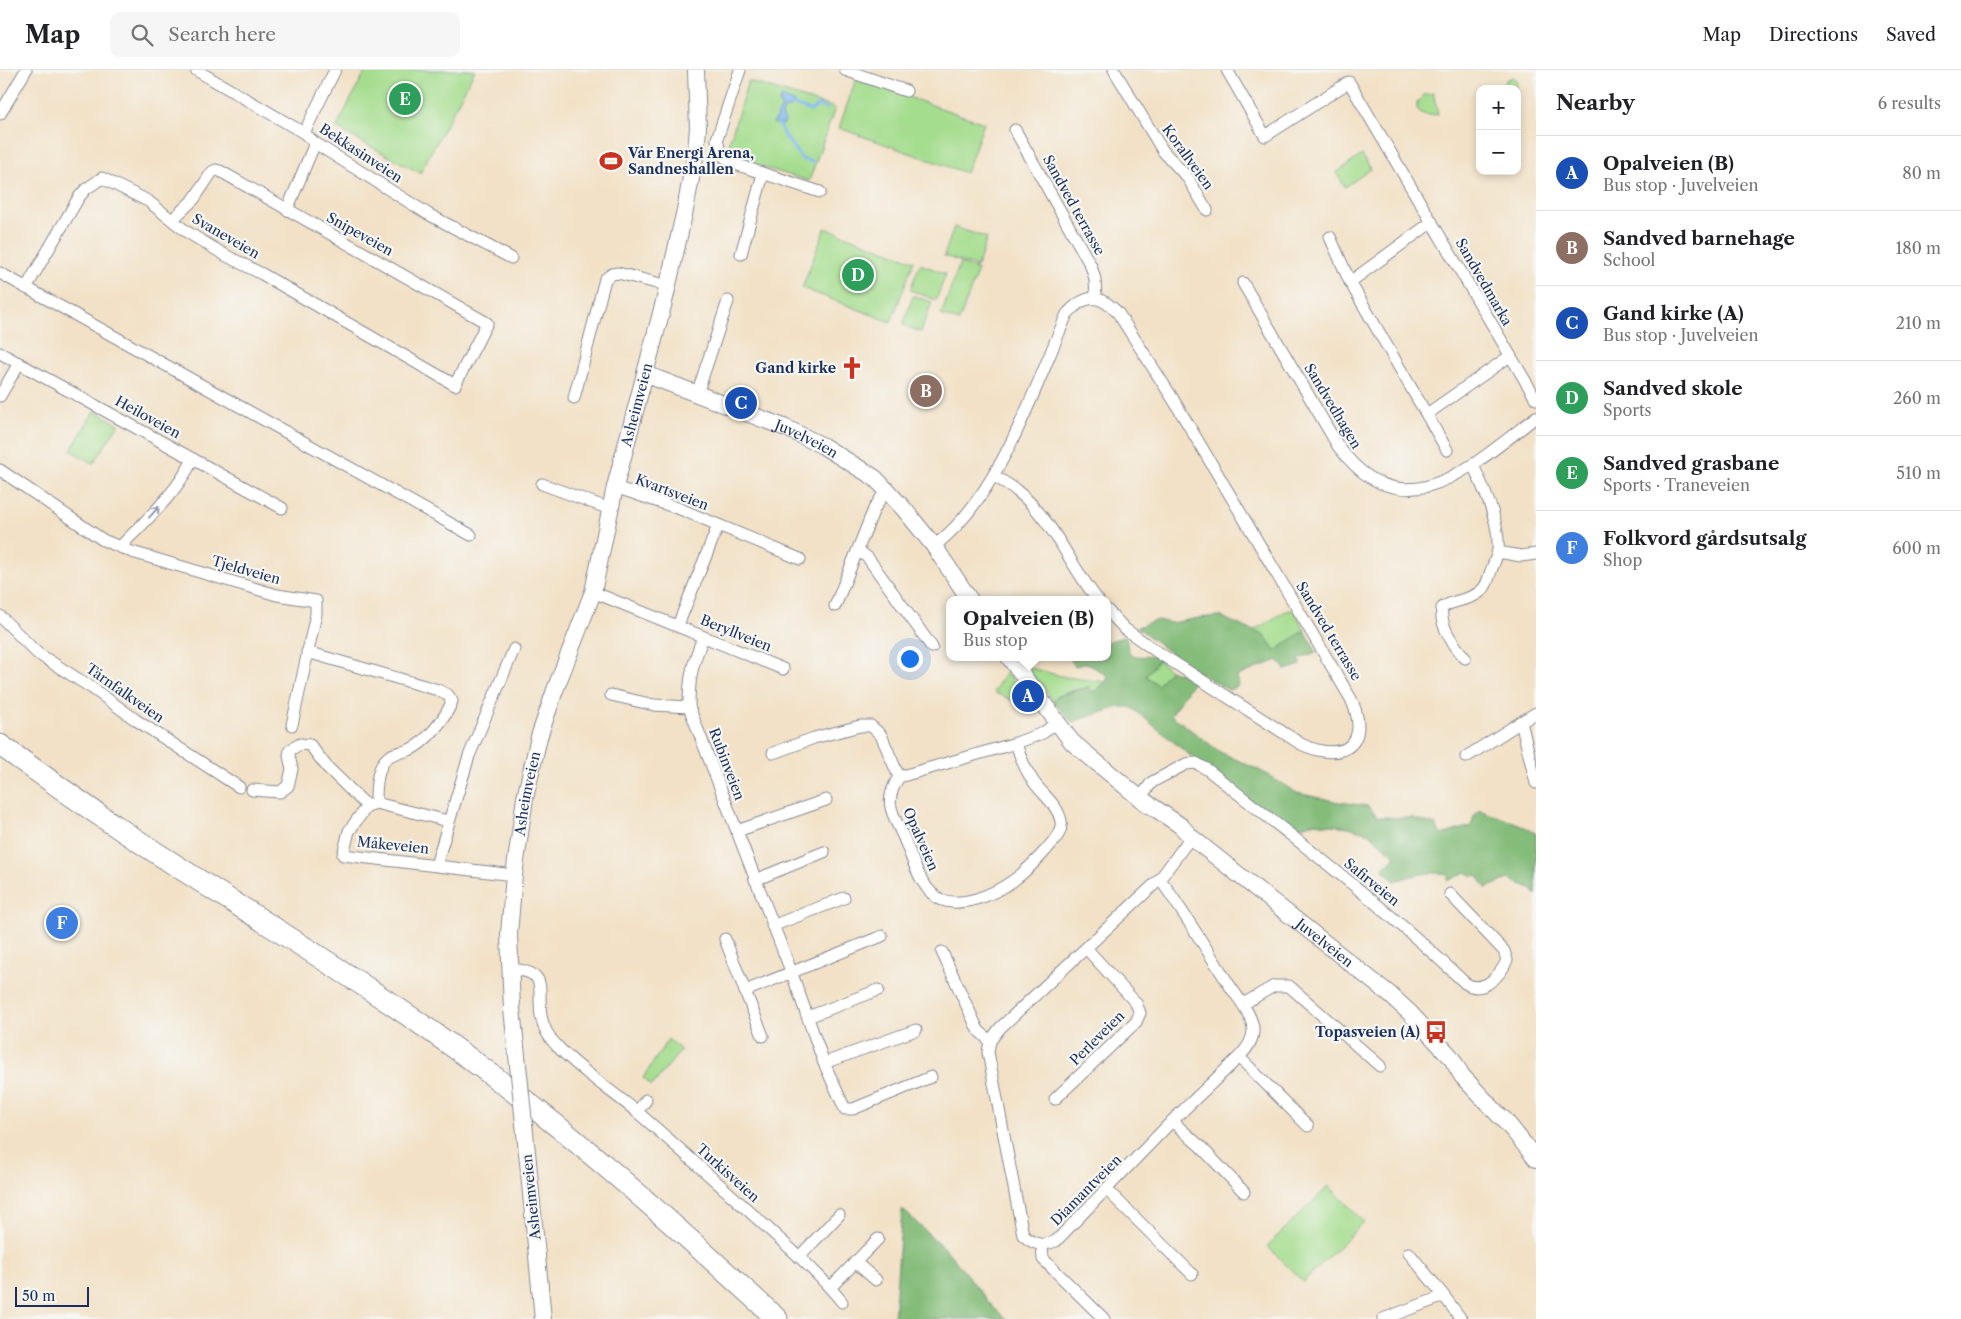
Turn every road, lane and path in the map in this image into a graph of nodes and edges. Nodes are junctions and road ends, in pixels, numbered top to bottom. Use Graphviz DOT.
graph roads {
  1 [pos="26,70"];
  2 [pos="196,70"];
  3 [pos="335,70"];
  4 [pos="696,70"];
  5 [pos="740,70"];
  6 [pos="845,70"];
  7 [pos="1114,70"];
  8 [pos="1227,70"];
  9 [pos="1345,70"];
  10 [pos="1349,82"];
  11 [pos="906,91"];
  12 [pos="0,114"];
  13 [pos="1015,130"];
  14 [pos="304,133"];
  15 [pos="315,143"];
  16 [pos="763,174"];
  17 [pos="820,192"];
  18 [pos="287,210"];
  19 [pos="1207,210"];
  20 [pos="172,220"];
  21 [pos="1432,222"];
  22 [pos="1330,237"];
  23 [pos="741,254"];
  24 [pos="511,258"];
  25 [pos="0,273"];
  26 [pos="1350,282"];
  27 [pos="1243,284"];
  28 [pos="668,286"];
  29 [pos="26,288"];
  30 [pos="1096,298"];
  31 [pos="728,301"];
  32 [pos="0,352"];
  33 [pos="1510,356"];
  34 [pos="19,363"];
  35 [pos="645,374"];
  36 [pos="455,385"];
  37 [pos="697,394"];
  38 [pos="0,396"];
  39 [pos="574,398"];
  40 [pos="1536,399"];
  41 [pos="1427,414"];
  42 [pos="1536,417"];
  43 [pos="1447,450"];
  44 [pos="193,459"];
  45 [pos="1473,465"];
  46 [pos="0,470"];
  47 [pos="994,476"];
  48 [pos="542,484"];
  49 [pos="615,487"];
  50 [pos="886,490"];
  51 [pos="282,508"];
  52 [pos="610,509"];
  53 [pos="718,526"];
  54 [pos="471,534"];
  55 [pos="120,546"];
  56 [pos="934,546"];
  57 [pos="858,550"];
  58 [pos="1498,552"];
  59 [pos="1536,554"];
  60 [pos="800,559"];
  61 [pos="697,578"];
  62 [pos="593,592"];
  63 [pos="967,596"];
  64 [pos="1095,596"];
  65 [pos="835,606"];
  66 [pos="1111,614"];
  67 [pos="0,616"];
  68 [pos="678,625"];
  69 [pos="703,637"];
  70 [pos="932,647"];
  71 [pos="514,649"];
  72 [pos="307,652"];
  73 [pos="1465,658"];
  74 [pos="1012,661"];
  75 [pos="783,669"];
  76 [pos="611,695"];
  77 [pos="689,707"];
  78 [pos="1536,713"];
  79 [pos="1057,722"];
  80 [pos="1521,722"];
  81 [pos="292,725"];
  82 [pos="1016,743"];
  83 [pos="0,746"];
  84 [pos="773,753"];
  85 [pos="1466,756"];
  86 [pos="0,762"];
  87 [pos="899,777"];
  88 [pos="1536,783"];
  89 [pos="240,787"];
  90 [pos="252,790"];
  91 [pos="1140,798"];
  92 [pos="826,800"];
  93 [pos="372,805"];
  94 [pos="448,820"];
  95 [pos="737,831"];
  96 [pos="1191,837"];
  97 [pos="824,852"];
  98 [pos="436,865"];
  99 [pos="514,875"];
  100 [pos="1160,879"];
  101 [pos="755,880"];
  102 [pos="1450,894"];
  103 [pos="844,898"];
  104 [pos="772,926"];
  105 [pos="882,936"];
  106 [pos="725,939"];
  107 [pos="1086,948"];
  108 [pos="942,952"];
  109 [pos="510,969"];
  110 [pos="791,971"];
  111 [pos="878,990"];
  112 [pos="745,991"];
  113 [pos="1243,1004"];
  114 [pos="808,1017"];
  115 [pos="916,1030"];
  116 [pos="763,1036"];
  117 [pos="990,1041"];
  118 [pos="1239,1057"];
  119 [pos="824,1063"];
  120 [pos="1380,1066"];
  121 [pos="931,1077"];
  122 [pos="1055,1099"];
  123 [pos="646,1100"];
  124 [pos="637,1112"];
  125 [pos="1172,1121"];
  126 [pos="1308,1126"];
  127 [pos="1536,1158"];
  128 [pos="1107,1190"];
  129 [pos="1244,1192"];
  130 [pos="839,1215"];
  131 [pos="878,1239"];
  132 [pos="1042,1246"];
  133 [pos="1410,1253"];
  134 [pos="799,1257"];
  135 [pos="855,1262"];
  136 [pos="1192,1274"];
  137 [pos="876,1280"];
  138 [pos="830,1288"];
  139 [pos="1444,1296"];
  140 [pos="842,1302"];
  141 [pos="543,1319"];
  142 [pos="759,1319"];
  143 [pos="777,1319"];
  144 [pos="1104,1319"];
  145 [pos="1383,1319"];
  146 [pos="1461,1319"];
  1 -- 12 [label="street"];
  2 -- 14 [label="street, Bekkasinveien"];
  3 -- 14 [label="street"];
  4 -- 28 [label="main road, Asheimveien"];
  5 -- 16 [label="street"];
  6 -- 11 [label="street"];
  7 -- 19 [label="street, Korallveien"];
  8 -- 10 [label="street"];
  9 -- 10 [label="street, Sandvedmarka"];
  10 -- 21 [label="street, Sandvedmarka"];
  13 -- 30 [label="street, Sandved terrasse"];
  14 -- 15 [label="street, Bekkasinveien"];
  15 -- 18 [label="street"];
  15 -- 24 [label="street, Bekkasinveien"];
  16 -- 17 [label="street"];
  16 -- 23 [label="street"];
  18 -- 20 [label="street, Snipeveien"];
  18 -- 36 [label="street, Snipeveien"];
  20 -- 29 [label="street, Svaneveien"];
  20 -- 36 [label="street, Svaneveien"];
  21 -- 26 [label="street"];
  21 -- 33 [label="street, Sandvedmarka"];
  22 -- 26 [label="street"];
  25 -- 29 [label="street"];
  26 -- 41 [label="street"];
  27 -- 45 [label="street, Sandvedhagen"];
  28 -- 35 [label="main road, Asheimveien"];
  28 -- 39 [label="street"];
  29 -- 54 [label="street"];
  30 -- 47 [label="street"];
  30 -- 66 [label="street, Sandved terrasse"];
  31 -- 37 [label="street"];
  32 -- 34 [label="street, Heiloveien"];
  33 -- 40 [label="street, Sandvedmarka"];
  33 -- 41 [label="street"];
  34 -- 38 [label="street"];
  34 -- 44 [label="street, Heiloveien"];
  35 -- 37 [label="main road, Juvelveien"];
  35 -- 49 [label="main road, Asheimveien"];
  37 -- 50 [label="main road, Juvelveien"];
  41 -- 43 [label="street"];
  42 -- 45 [label="street, Sandvedhagen"];
  44 -- 51 [label="street, Heiloveien"];
  55 -- 44 [label="street, one-way"];
  45 -- 58 [label="street"];
  46 -- 55 [label="street, Tjeldveien"];
  47 -- 56 [label="street"];
  47 -- 64 [label="street"];
  48 -- 52 [label="street"];
  49 -- 52 [label="main road, Asheimveien"];
  49 -- 53 [label="street, Kvartsveien"];
  50 -- 56 [label="main road, Juvelveien"];
  50 -- 57 [label="street"];
  52 -- 62 [label="main road, Asheimveien"];
  53 -- 60 [label="street, Kvartsveien"];
  53 -- 61 [label="street, Kvartsveien"];
  55 -- 72 [label="street, Tjeldveien"];
  56 -- 63 [label="main road, Juvelveien"];
  57 -- 65 [label="street"];
  57 -- 70 [label="street"];
  58 -- 59 [label="street"];
  58 -- 73 [label="street"];
  61 -- 68 [label="street, Beryllveien"];
  62 -- 68 [label="street, Beryllveien"];
  62 -- 99 [label="main road, Asheimveien"];
  67 -- 89 [label="street, Tårnfalkveien"];
  68 -- 69 [label="street, Beryllveien"];
  69 -- 75 [label="street, Beryllveien"];
  69 -- 77 [label="street"];
  71 -- 94 [label="street, Måkeveien"];
  72 -- 81 [label="street, Tjeldveien"];
  72 -- 93 [label="street"];
  74 -- 79 [label="main road, Juvelveien"];
  76 -- 77 [label="street"];
  77 -- 95 [label="street, Rubinveien"];
  78 -- 80 [label="street"];
  79 -- 82 [label="street"];
  79 -- 91 [label="main road, Juvelveien"];
  80 -- 85 [label="street"];
  80 -- 88 [label="street"];
  82 -- 87 [label="street"];
  82 -- 87 [label="street, Opalveien"];
  83 -- 143 [label="highway"];
  84 -- 87 [label="street"];
  86 -- 142 [label="highway"];
  90 -- 93 [label="street"];
  91 -- 96 [label="main road, Juvelveien"];
  91 -- 102 [label="street, Safirveien"];
  92 -- 95 [label="street"];
  93 -- 94 [label="street"];
  93 -- 98 [label="street, Måkeveien"];
  94 -- 98 [label="street, Måkeveien"];
  95 -- 101 [label="street, Rubinveien"];
  96 -- 100 [label="street"];
  96 -- 127 [label="main road, Juvelveien"];
  97 -- 101 [label="street"];
  98 -- 99 [label="street, Måkeveien"];
  99 -- 109 [label="main road, Asheimveien"];
  100 -- 107 [label="street"];
  100 -- 113 [label="street, Diamantveien"];
  101 -- 104 [label="street, Rubinveien"];
  103 -- 104 [label="street"];
  104 -- 110 [label="street, Rubinveien"];
  105 -- 110 [label="street"];
  106 -- 112 [label="street"];
  107 -- 117 [label="street"];
  107 -- 122 [label="street, Perleveien"];
  108 -- 117 [label="street"];
  109 -- 124 [label="street, Turkisveien"];
  109 -- 141 [label="main road, Asheimveien, bridge"];
  110 -- 112 [label="street"];
  110 -- 114 [label="street, Rubinveien"];
  111 -- 114 [label="street"];
  112 -- 116 [label="street"];
  113 -- 118 [label="street, Diamantveien"];
  113 -- 120 [label="street"];
  114 -- 119 [label="street, Rubinveien"];
  115 -- 119 [label="street"];
  117 -- 132 [label="street"];
  118 -- 125 [label="street, Diamantveien"];
  118 -- 126 [label="street"];
  119 -- 121 [label="street, Rubinveien"];
  123 -- 124 [label="street"];
  124 -- 134 [label="street, Turkisveien"];
  125 -- 128 [label="street, Diamantveien"];
  125 -- 129 [label="street"];
  128 -- 132 [label="street, Diamantveien"];
  128 -- 136 [label="street"];
  130 -- 134 [label="street"];
  131 -- 135 [label="street"];
  132 -- 144 [label="street"];
  133 -- 139 [label="street"];
  134 -- 138 [label="street, Turkisveien"];
  135 -- 137 [label="street"];
  135 -- 138 [label="street"];
  138 -- 140 [label="street, Turkisveien"];
  139 -- 145 [label="street"];
  139 -- 146 [label="street"];
}
